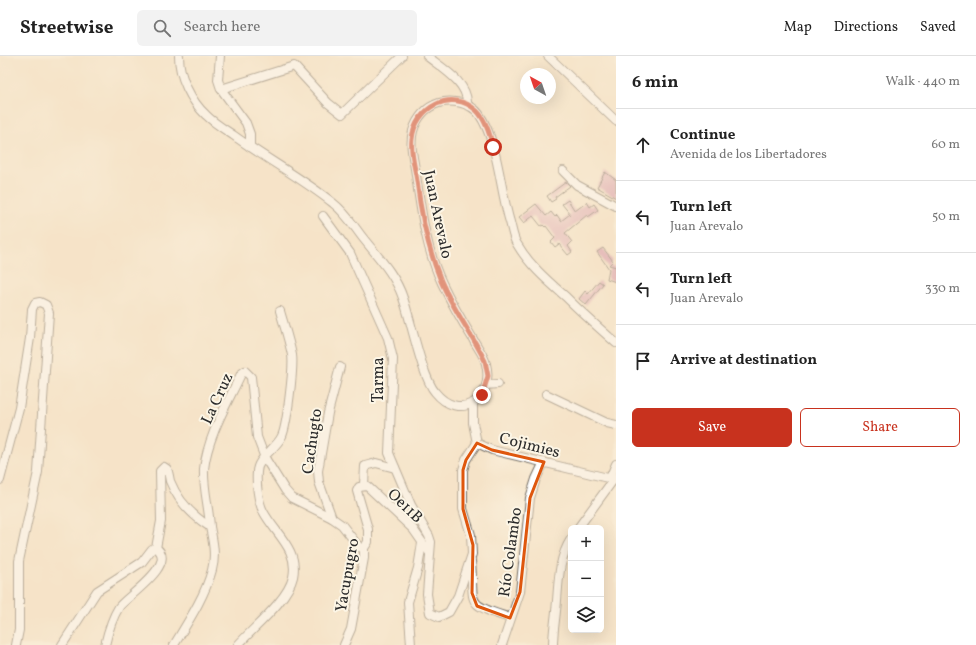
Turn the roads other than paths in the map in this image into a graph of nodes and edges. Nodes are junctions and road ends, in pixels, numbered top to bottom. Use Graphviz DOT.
graph roads {
  1 [pos="179,56"];
  2 [pos="220,56"];
  3 [pos="402,56"];
  4 [pos="427,56"];
  5 [pos="548,56"];
  6 [pos="221,89"];
  7 [pos="467,105"];
  8 [pos="616,121"];
  9 [pos="250,147"];
  10 [pos="563,171"];
  11 [pos="616,206"];
  12 [pos="323,216"];
  13 [pos="280,311"];
  14 [pos="616,342"];
  15 [pos="340,367"];
  16 [pos="486,384"];
  17 [pos="498,384"];
  18 [pos="546,394"];
  19 [pos="473,404"];
  20 [pos="616,425"];
  21 [pos="477,443"];
  22 [pos="265,458"];
  23 [pos="544,462"];
  24 [pos="616,464"];
  25 [pos="395,468"];
  26 [pos="613,479"];
  27 [pos="0,480"];
  28 [pos="362,486"];
  29 [pos="332,518"];
  30 [pos="580,525"];
  31 [pos="210,527"];
  32 [pos="422,543"];
  33 [pos="568,544"];
  34 [pos="156,548"];
  35 [pos="364,548"];
  36 [pos="429,552"];
  37 [pos="470,559"];
  38 [pos="510,618"];
  39 [pos="16,645"];
  40 [pos="62,645"];
  41 [pos="105,645"];
  42 [pos="174,645"];
  43 [pos="238,645"];
  44 [pos="344,645"];
  45 [pos="411,645"];
  46 [pos="502,645"];
  47 [pos="553,645"];
  1 -- 9 [label="street"];
  2 -- 6 [label="street"];
  3 -- 6 [label="street"];
  4 -- 7 [label="street"];
  5 -- 8 [label="street"];
  6 -- 9 [label="street"];
  7 -- 14 [label="street"];
  7 -- 16 [label="street, Juan Arevalo"];
  9 -- 19 [label="street"];
  10 -- 11 [label="street"];
  12 -- 25 [label="street, Tarma"];
  13 -- 22 [label="street"];
  15 -- 29 [label="street, Cachugto"];
  16 -- 17 [label="street"];
  16 -- 19 [label="street"];
  18 -- 20 [label="street"];
  19 -- 21 [label="street, Cojimies"];
  21 -- 23 [label="street, Cojimies"];
  21 -- 37 [label="street"];
  22 -- 29 [label="street"];
  22 -- 31 [label="street, La Cruz"];
  22 -- 43 [label="street"];
  23 -- 26 [label="street, Cojimies"];
  23 -- 38 [label="street, Río Colambo"];
  24 -- 26 [label="street"];
  25 -- 28 [label="street, Yacupugro"];
  25 -- 36 [label="street, Tarma"];
  26 -- 30 [label="street"];
  27 -- 39 [label="street"];
  28 -- 32 [label="street, Oe11B"];
  28 -- 35 [label="street, Yacupugro"];
  29 -- 35 [label="street"];
  31 -- 34 [label="street"];
  31 -- 42 [label="street"];
  32 -- 36 [label="street, Oe11B"];
  32 -- 45 [label="street"];
  33 -- 47 [label="street"];
  34 -- 40 [label="street"];
  34 -- 41 [label="street"];
  35 -- 44 [label="street, Yacupugro"];
  36 -- 37 [label="street, Tarma"];
  37 -- 38 [label="street"];
  38 -- 46 [label="street, Río Colambo"];
}
